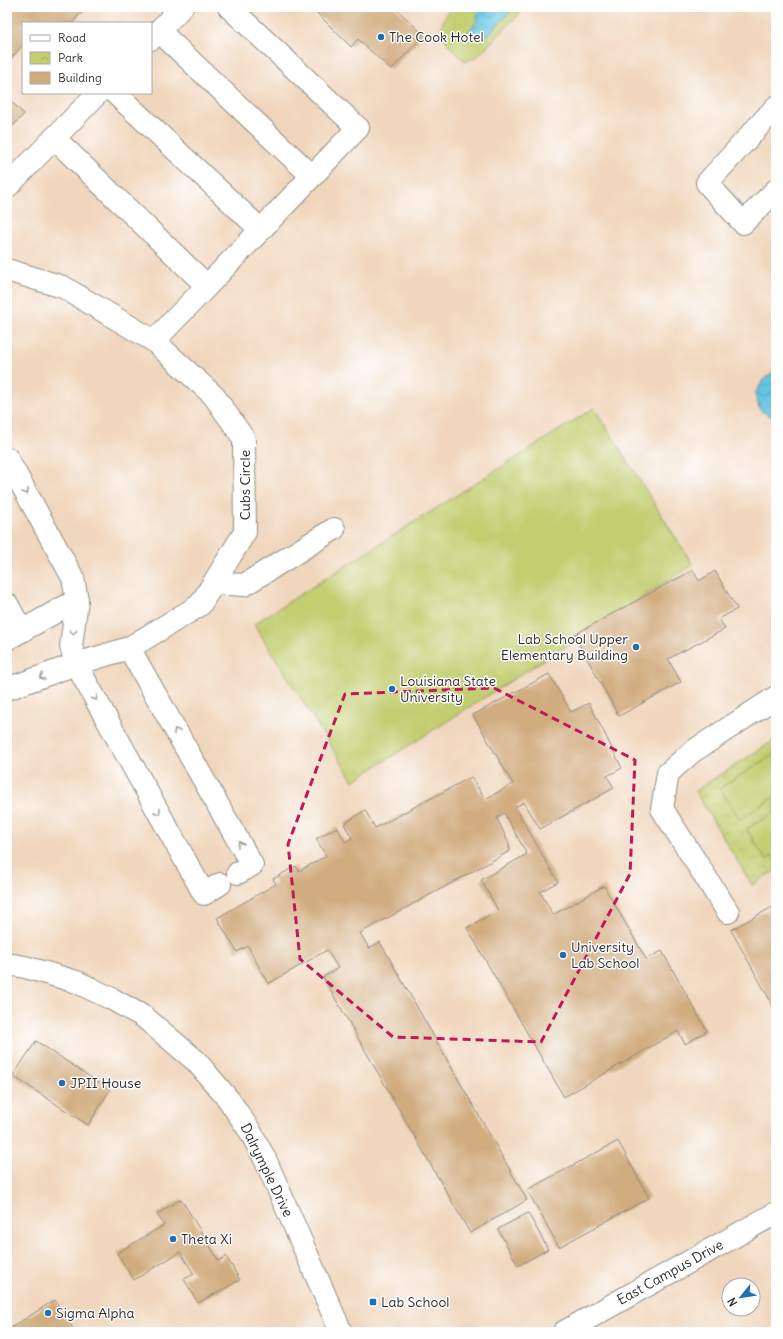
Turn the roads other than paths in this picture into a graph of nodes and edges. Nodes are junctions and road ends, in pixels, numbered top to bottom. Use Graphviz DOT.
graph roads {
  1 [pos="182,7"];
  2 [pos="230,7"];
  3 [pos="155,35"];
  4 [pos="97,94"];
  5 [pos="116,94"];
  6 [pos="776,107"];
  7 [pos="54,138"];
  8 [pos="312,176"];
  9 [pos="7,186"];
  10 [pos="776,190"];
  11 [pos="260,230"];
  12 [pos="7,270"];
  13 [pos="207,286"];
  14 [pos="154,341"];
  15 [pos="7,458"];
  16 [pos="334,529"];
  17 [pos="214,583"];
  18 [pos="77,600"];
  19 [pos="7,604"];
  20 [pos="14,635"];
  21 [pos="129,648"];
  22 [pos="76,664"];
  23 [pos="7,689"];
  24 [pos="776,697"];
  25 [pos="728,912"];
  26 [pos="7,964"];
  27 [pos="776,1213"];
  28 [pos="341,1332"];
  29 [pos="564,1332"];
  1 -- 3 [label="street"];
  2 -- 8 [label="street"];
  3 -- 8 [label="street"];
  4 -- 7 [label="street"];
  5 -- 11 [label="street"];
  6 -- 10 [label="street"];
  7 -- 9 [label="street"];
  7 -- 13 [label="street"];
  8 -- 11 [label="street"];
  11 -- 13 [label="street"];
  12 -- 14 [label="street, Cubs Circle"];
  13 -- 14 [label="street"];
  14 -- 17 [label="street, Cubs Circle"];
  15 -- 18 [label="street, one-way"];
  16 -- 17 [label="street"];
  17 -- 21 [label="street, Cubs Circle"];
  18 -- 20 [label="street"];
  18 -- 22 [label="street, one-way"];
  19 -- 20 [label="street"];
  21 -- 22 [label="street, Cubs Circle"];
  22 -- 21 [label="street, one-way"];
  22 -- 23 [label="street, Cubs Circle, one-way"];
  24 -- 25 [label="street"];
  26 -- 28 [label="street, Dalrymple Drive"];
  27 -- 29 [label="street, East Campus Drive"];
}
